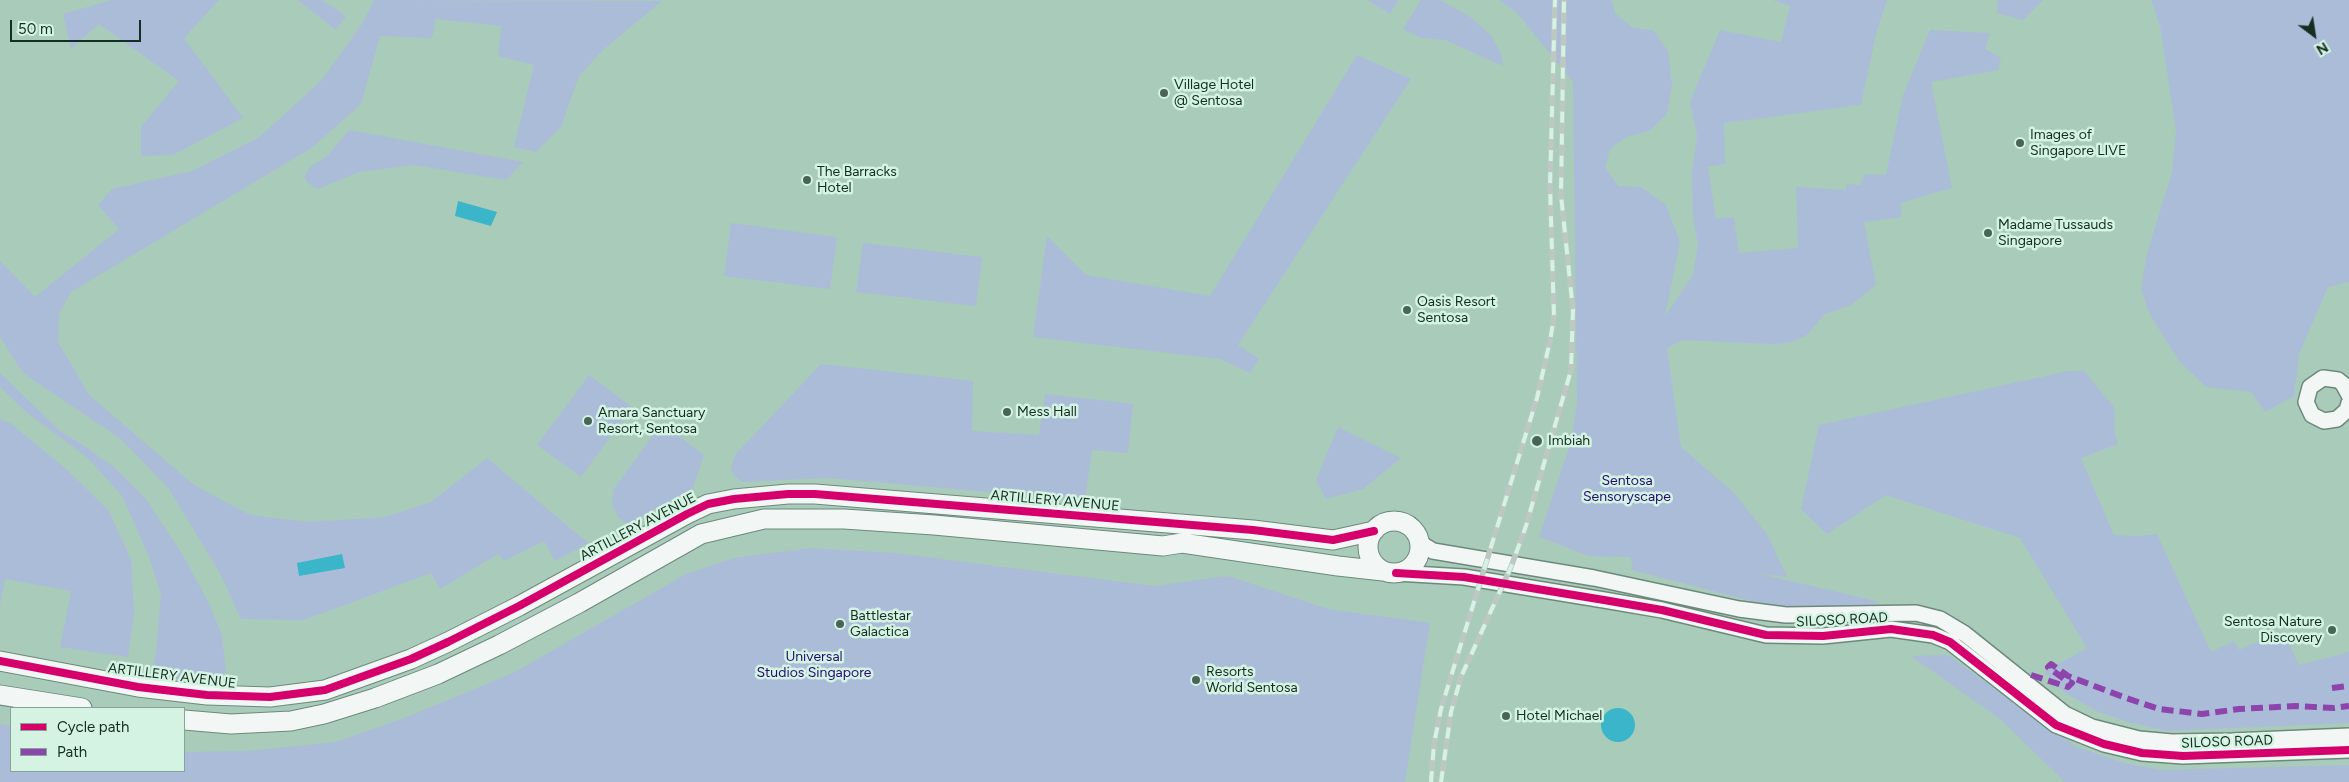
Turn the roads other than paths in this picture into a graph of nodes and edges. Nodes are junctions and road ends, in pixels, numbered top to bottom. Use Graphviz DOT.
graph roads {
  1 [pos="2344,378"];
  2 [pos="2349,395"];
  3 [pos="2349,403"];
  4 [pos="1374,531"];
  5 [pos="1420,543"];
  6 [pos="1390,572"];
  7 [pos="0,661"];
  8 [pos="0,695"];
  9 [pos="76,707"];
  10 [pos="185,720"];
  11 [pos="2349,736"];
  12 [pos="2349,750"];
  1 -- 2 [label="street"];
  1 -- 3 [label="street"];
  4 -- 5 [label="street, ARTILLERY AVENUE"];
  4 -- 6 [label="street"];
  4 -- 7 [label="street, ARTILLERY AVENUE"];
  5 -- 6 [label="street"];
  5 -- 11 [label="street, SILOSO ROAD"];
  6 -- 10 [label="street"];
  6 -- 12 [label="street, SILOSO ROAD"];
  8 -- 9 [label="street"];
}
